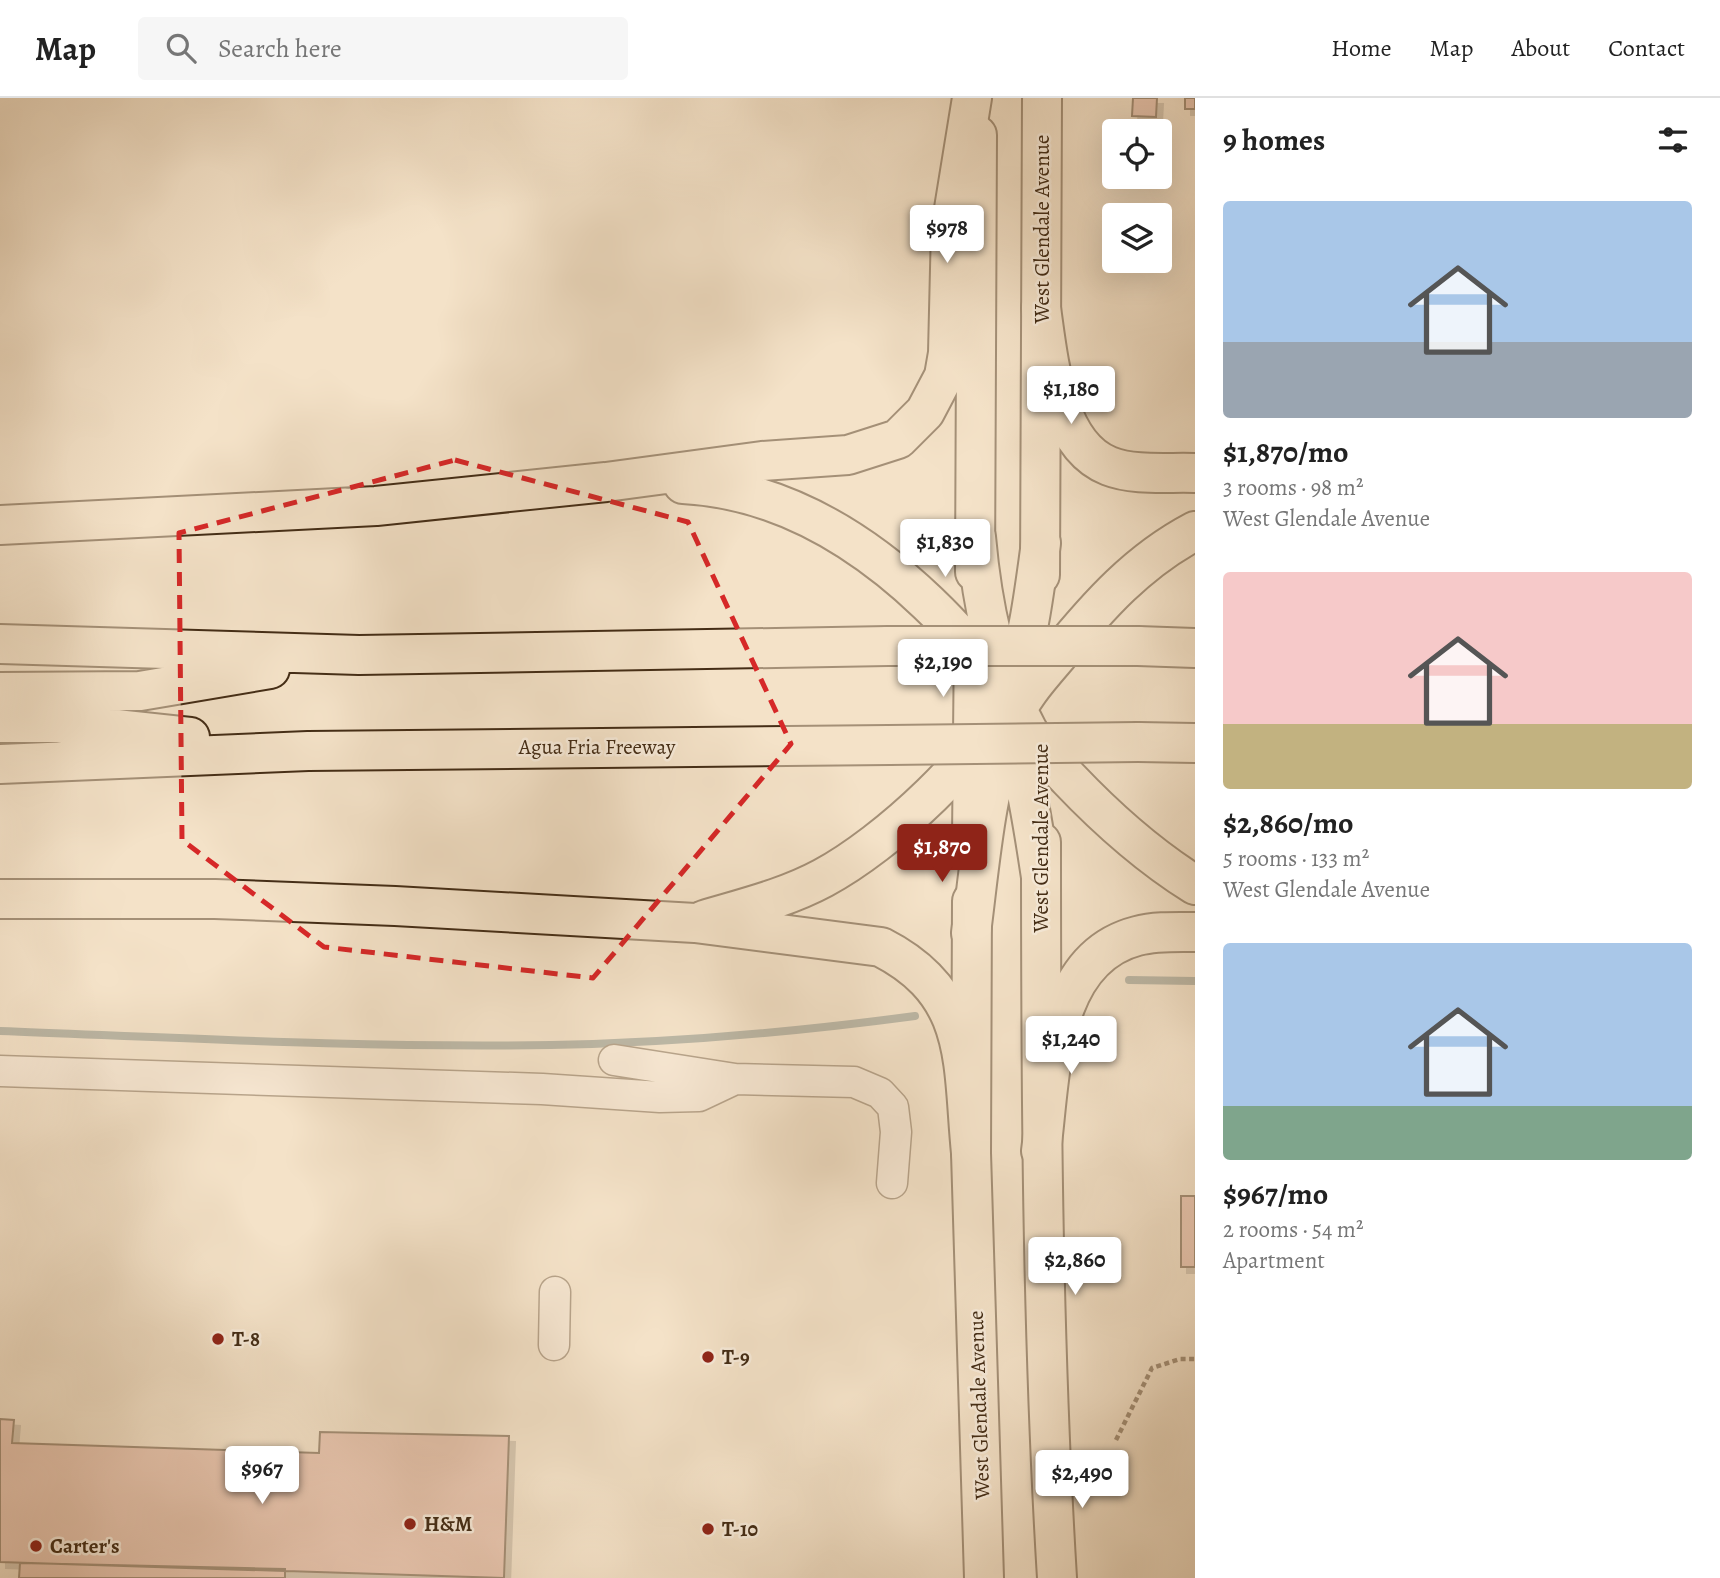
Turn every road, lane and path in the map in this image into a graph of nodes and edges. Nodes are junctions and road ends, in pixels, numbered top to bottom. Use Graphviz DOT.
graph roads {
  1 [pos="975,98"];
  2 [pos="1042,98"];
  3 [pos="1041,308"];
  4 [pos="1195,473"];
  5 [pos="606,482"];
  6 [pos="0,525"];
  7 [pos="1195,531"];
  8 [pos="976,537"];
  9 [pos="0,644"];
  10 [pos="1195,648"];
  11 [pos="973,651"];
  12 [pos="359,655"];
  13 [pos="0,692"];
  14 [pos="1016,701"];
  15 [pos="0,723"];
  16 [pos="1195,743"];
  17 [pos="972,748"];
  18 [pos="1041,750"];
  19 [pos="308,751"];
  20 [pos="0,764"];
  21 [pos="1041,877"];
  22 [pos="1195,885"];
  23 [pos="0,899"];
  24 [pos="695,923"];
  25 [pos="1195,932"];
  26 [pos="971,933"];
  27 [pos="614,1060"];
  28 [pos="0,1071"];
  29 [pos="735,1079"];
  30 [pos="1041,1151"];
  31 [pos="971,1153"];
  32 [pos="892,1182"];
  33 [pos="555,1292"];
  34 [pos="554,1345"];
  35 [pos="1195,1359"];
  36 [pos="1116,1440"];
  37 [pos="984,1578"];
  38 [pos="1057,1578"];
  1 -- 5 [label="main road"];
  1 -- 8 [label="main road, West Glendale Avenue"];
  2 -- 3 [label="main road, West Glendale Avenue"];
  3 -- 4 [label="main road"];
  3 -- 14 [label="main road, West Glendale Avenue"];
  5 -- 6 [label="main road"];
  5 -- 11 [label="main road"];
  7 -- 14 [label="main road"];
  8 -- 11 [label="main road, West Glendale Avenue"];
  8 -- 14 [label="main road"];
  9 -- 12 [label="main road"];
  10 -- 12 [label="main road, bridge"];
  11 -- 14 [label="main road"];
  11 -- 17 [label="main road, West Glendale Avenue"];
  12 -- 13 [label="main road"];
  14 -- 17 [label="main road"];
  14 -- 18 [label="main road"];
  14 -- 21 [label="main road"];
  14 -- 26 [label="main road, West Glendale Avenue"];
  15 -- 19 [label="main road"];
  16 -- 19 [label="main road, Agua Fria Freeway, bridge"];
  17 -- 24 [label="main road"];
  17 -- 26 [label="main road, West Glendale Avenue"];
  18 -- 21 [label="main road, West Glendale Avenue"];
  18 -- 22 [label="main road"];
  19 -- 20 [label="main road, Agua Fria Freeway"];
  21 -- 30 [label="main road, West Glendale Avenue"];
  23 -- 24 [label="main road"];
  24 -- 31 [label="main road"];
  25 -- 30 [label="main road"];
  26 -- 31 [label="main road, West Glendale Avenue"];
  27 -- 29 [label="lane"];
  28 -- 29 [label="lane"];
  29 -- 32 [label="lane"];
  30 -- 38 [label="main road, West Glendale Avenue"];
  31 -- 37 [label="main road, West Glendale Avenue"];
  33 -- 34 [label="lane"];
  35 -- 36 [label="path"];
}
